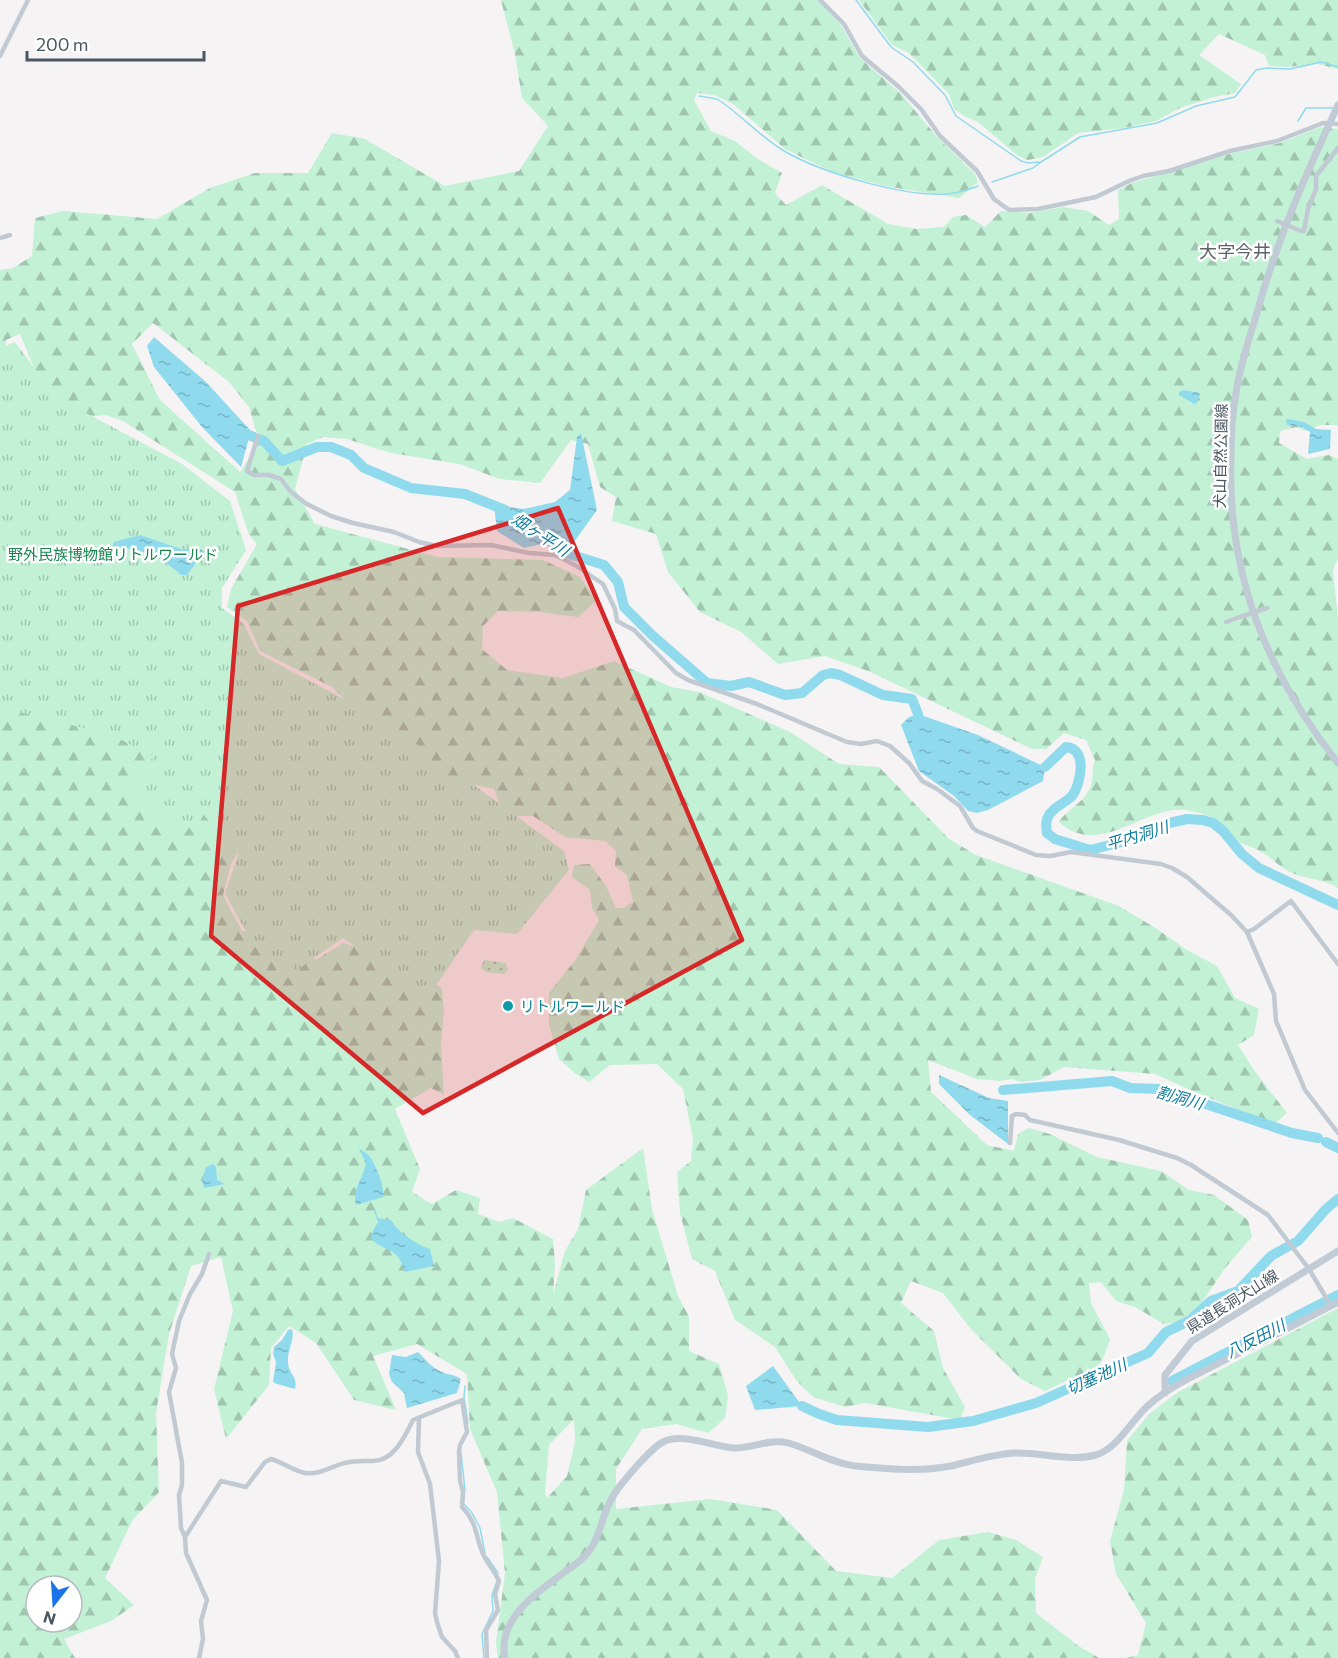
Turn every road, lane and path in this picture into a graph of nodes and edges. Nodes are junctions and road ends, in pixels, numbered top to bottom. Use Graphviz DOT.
graph roads {
  1 [pos="28,0"];
  2 [pos="820,0"];
  3 [pos="0,56"];
  4 [pos="1338,105"];
  5 [pos="1338,124"];
  6 [pos="1338,148"];
  7 [pos="1277,221"];
  8 [pos="10,235"];
  9 [pos="0,238"];
  10 [pos="258,436"];
  11 [pos="1267,608"];
  12 [pos="1226,622"];
  13 [pos="1338,763"];
  14 [pos="1247,932"];
  15 [pos="1338,964"];
  16 [pos="1338,1134"];
  17 [pos="1010,1143"];
  18 [pos="1338,1251"];
  19 [pos="208,1254"];
  20 [pos="1309,1269"];
  21 [pos="1333,1305"];
  22 [pos="1165,1393"];
  23 [pos="419,1418"];
  24 [pos="185,1537"];
  25 [pos="199,1658"];
  26 [pos="458,1658"];
  27 [pos="487,1658"];
  28 [pos="505,1658"];
  1 -- 3 [label="street"];
  2 -- 5 [label="street"];
  4 -- 13 [label="main road, 犬山自然公園線, bridge"];
  6 -- 7 [label="street, bridge"];
  8 -- 9 [label="street"];
  10 -- 14 [label="street"];
  11 -- 12 [label="street, bridge"];
  14 -- 15 [label="street"];
  14 -- 16 [label="street"];
  17 -- 20 [label="street"];
  18 -- 20 [label="main road, 県道長洞犬山線"];
  19 -- 24 [label="street"];
  20 -- 21 [label="street"];
  20 -- 22 [label="main road, 県道長洞犬山線"];
  21 -- 22 [label="main road"];
  22 -- 28 [label="main road"];
  23 -- 24 [label="street"];
  23 -- 26 [label="street"];
  23 -- 27 [label="street"];
  24 -- 25 [label="street"];
}
